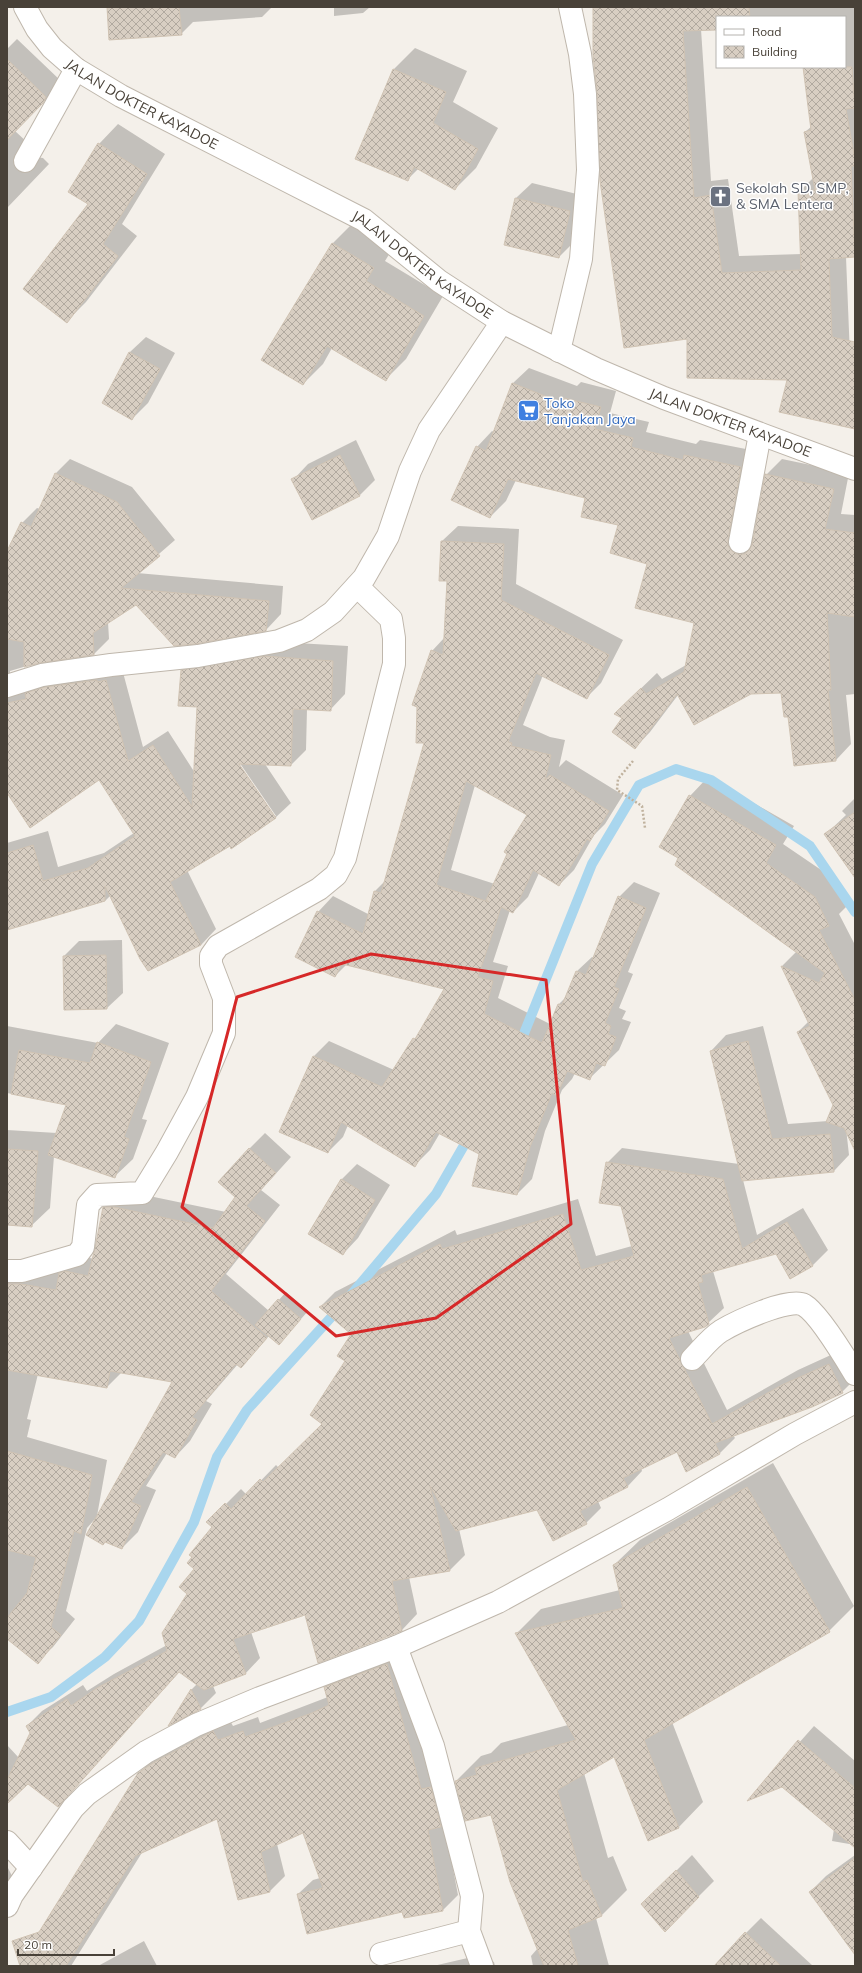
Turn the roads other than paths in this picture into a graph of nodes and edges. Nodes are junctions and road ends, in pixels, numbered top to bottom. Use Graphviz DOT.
graph roads {
  1 [pos="25,7"];
  2 [pos="570,7"];
  3 [pos="76,69"];
  4 [pos="26,161"];
  5 [pos="502,322"];
  6 [pos="559,351"];
  7 [pos="760,434"];
  8 [pos="855,469"];
  9 [pos="740,542"];
  10 [pos="357,586"];
  11 [pos="7,686"];
  12 [pos="7,1271"];
  13 [pos="692,1359"];
  14 [pos="855,1374"];
  15 [pos="855,1402"];
  16 [pos="396,1647"];
  17 [pos="7,1842"];
  18 [pos="31,1868"];
  19 [pos="7,1906"];
  20 [pos="469,1931"];
  21 [pos="381,1954"];
  22 [pos="482,1966"];
  1 -- 3 [label="street, JALAN DOKTER KAYADOE"];
  2 -- 6 [label="street"];
  3 -- 4 [label="street"];
  3 -- 5 [label="street, JALAN DOKTER KAYADOE"];
  5 -- 6 [label="street, JALAN DOKTER KAYADOE"];
  5 -- 10 [label="street"];
  6 -- 7 [label="street, JALAN DOKTER KAYADOE"];
  7 -- 8 [label="street, JALAN DOKTER KAYADOE"];
  7 -- 9 [label="street"];
  10 -- 11 [label="street"];
  10 -- 12 [label="street"];
  13 -- 14 [label="street"];
  15 -- 16 [label="street"];
  16 -- 18 [label="street"];
  16 -- 20 [label="street"];
  17 -- 18 [label="street"];
  18 -- 19 [label="street"];
  20 -- 21 [label="street"];
  20 -- 22 [label="street"];
}
